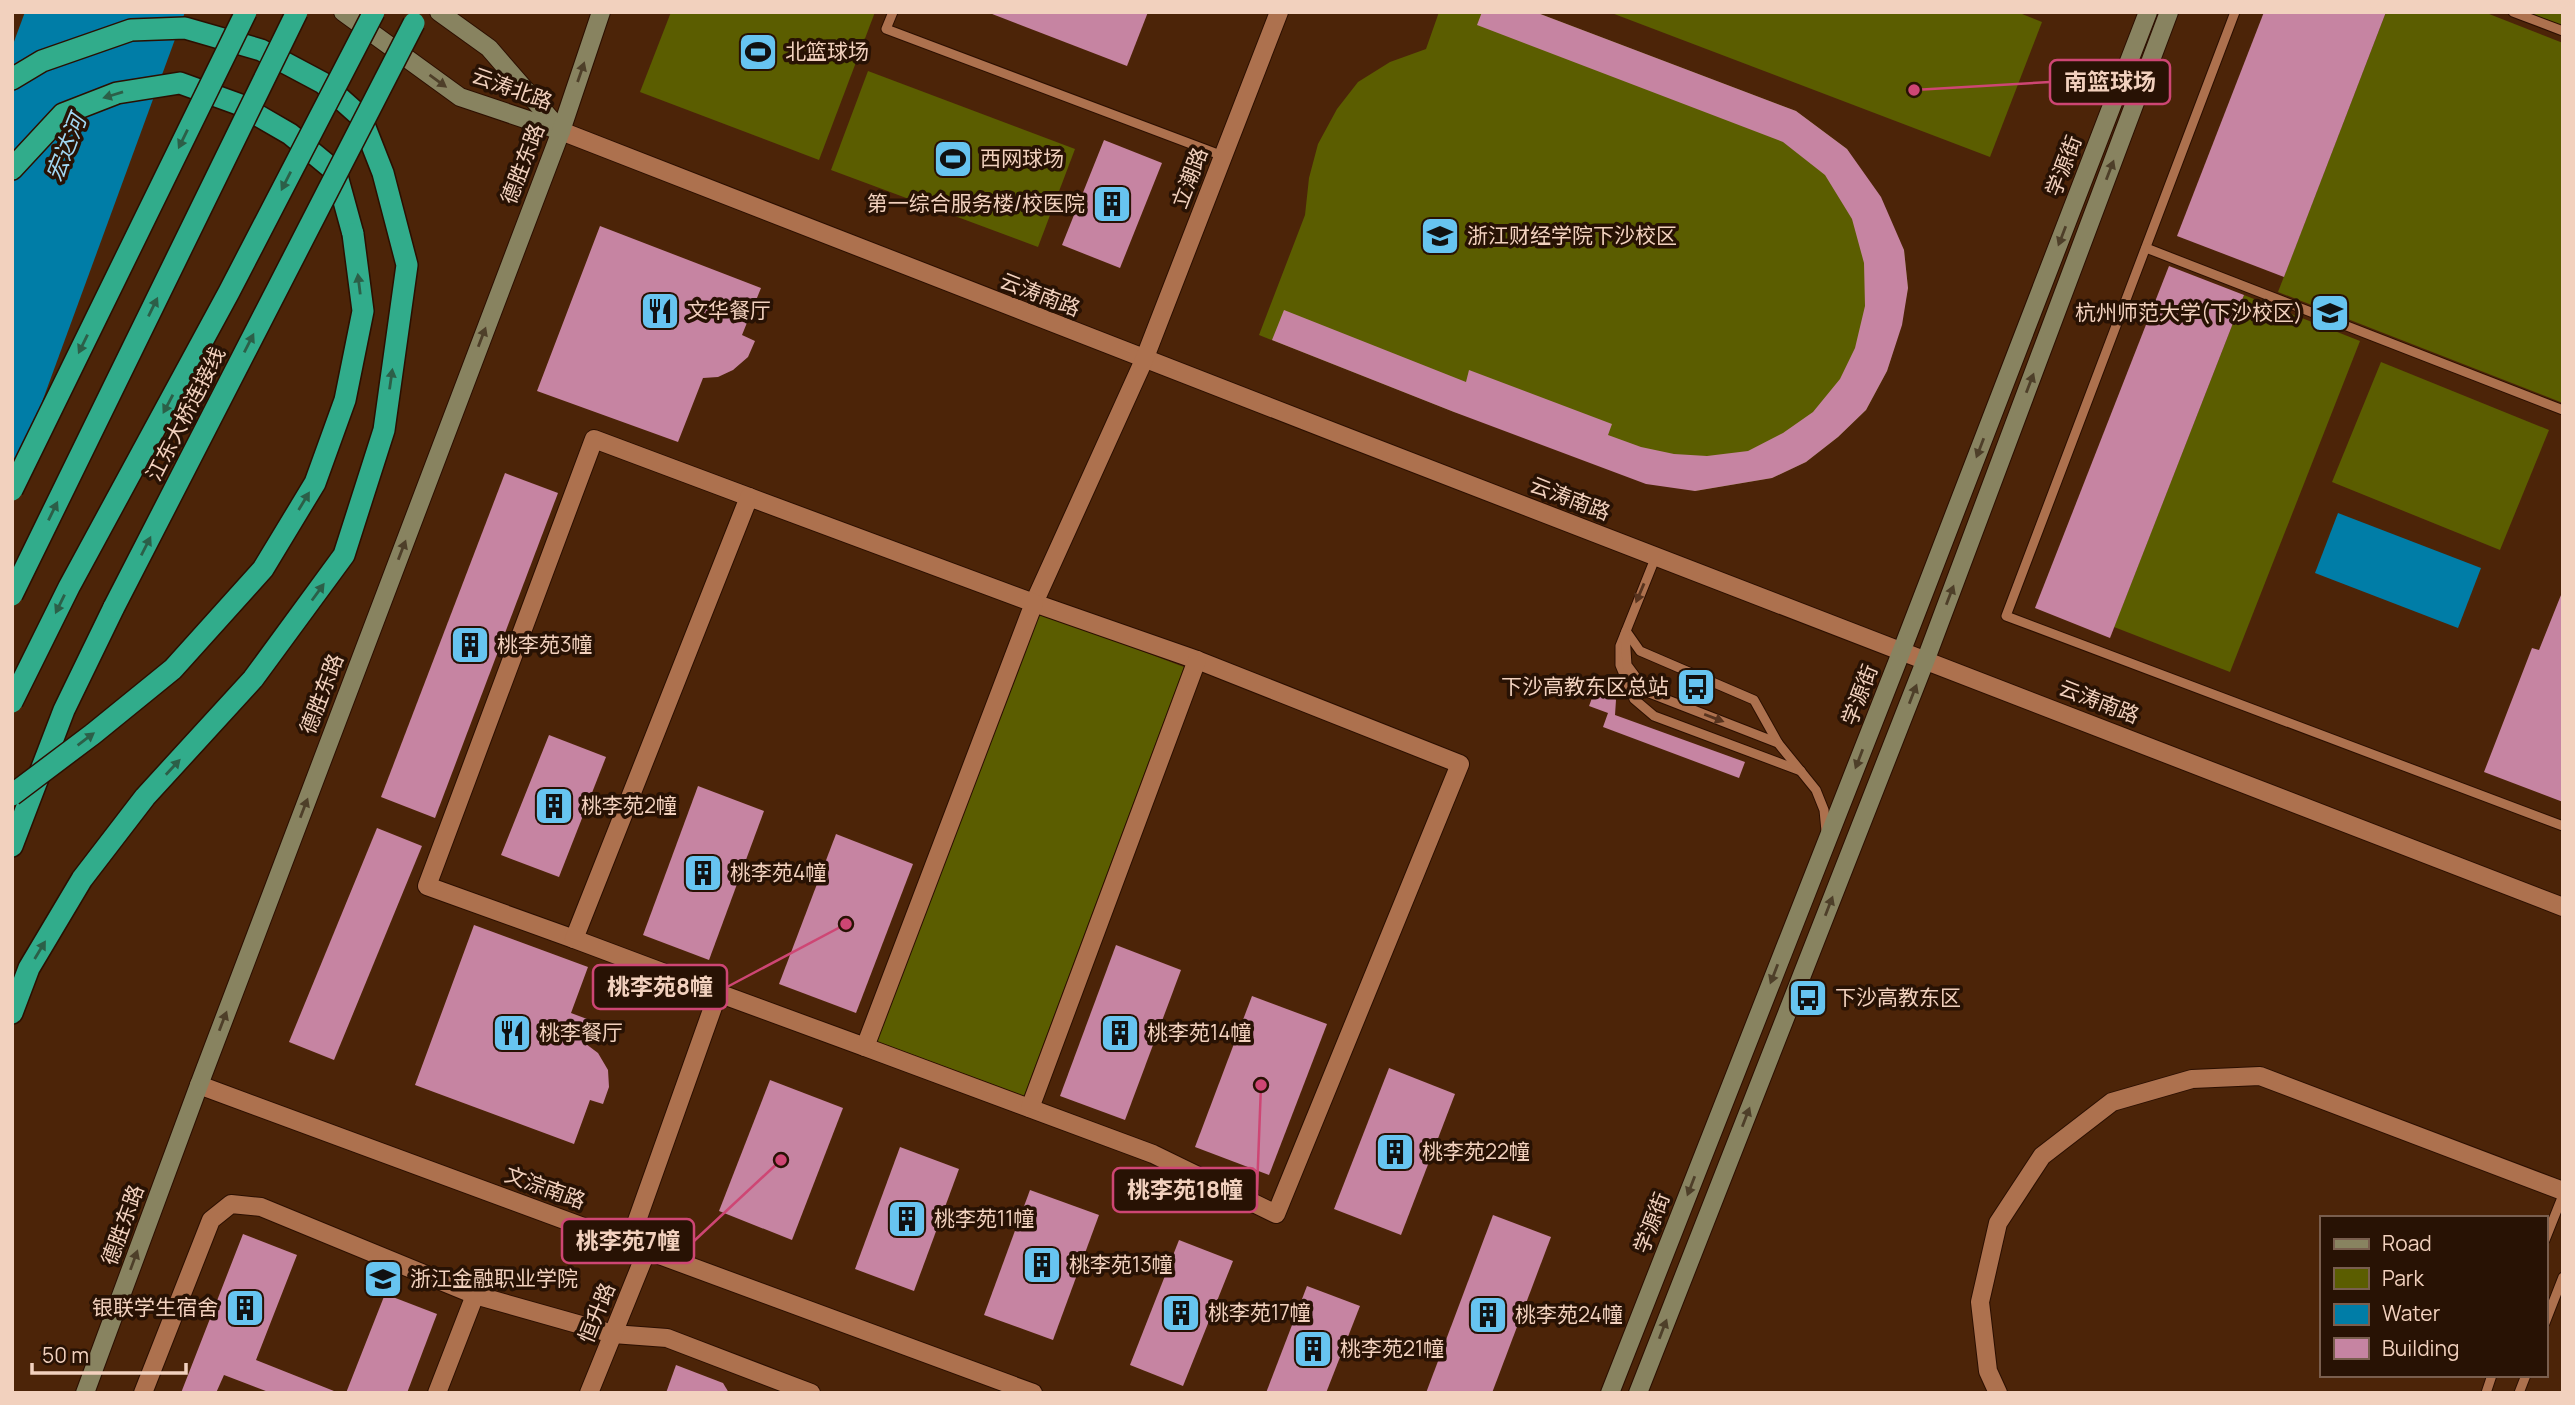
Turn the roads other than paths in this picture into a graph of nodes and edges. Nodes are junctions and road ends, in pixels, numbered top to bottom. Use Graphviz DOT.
graph roads {
  1 [pos="246,12"];
  2 [pos="297,12"];
  3 [pos="344,12"];
  4 [pos="374,12"];
  5 [pos="419,12"];
  6 [pos="439,12"];
  7 [pos="601,12"];
  8 [pos="893,12"];
  9 [pos="1279,12"];
  10 [pos="2148,12"];
  11 [pos="2169,12"];
  12 [pos="2235,12"];
  13 [pos="2513,12"];
  14 [pos="2563,31"];
  15 [pos="12,79"];
  16 [pos="561,131"];
  17 [pos="1223,156"];
  18 [pos="12,169"];
  19 [pos="2146,248"];
  20 [pos="1144,360"];
  21 [pos="2563,410"];
  22 [pos="12,490"];
  23 [pos="749,497"];
  24 [pos="1656,556"];
  25 [pos="12,595"];
  26 [pos="1034,603"];
  27 [pos="1625,629"];
  28 [pos="1902,650"];
  29 [pos="1926,659"];
  30 [pos="1197,660"];
  31 [pos="12,702"];
  32 [pos="1778,743"];
  33 [pos="1801,771"];
  34 [pos="12,795"];
  35 [pos="2563,826"];
  36 [pos="1827,843"];
  37 [pos="12,846"];
  38 [pos="2563,907"];
  39 [pos="574,939"];
  40 [pos="718,993"];
  41 [pos="12,1013"];
  42 [pos="865,1047"];
  43 [pos="199,1085"];
  44 [pos="1030,1108"];
  45 [pos="2563,1193"];
  46 [pos="2547,1235"];
  47 [pos="629,1243"];
  48 [pos="647,1250"];
  49 [pos="2563,1277"];
  50 [pos="475,1295"];
  51 [pos="2547,1319"];
  52 [pos="613,1334"];
  53 [pos="788,1389"];
  54 [pos="85,1393"];
  55 [pos="143,1393"];
  56 [pos="437,1393"];
  57 [pos="589,1393"];
  58 [pos="811,1393"];
  59 [pos="1033,1393"];
  60 [pos="1610,1393"];
  61 [pos="1638,1393"];
  62 [pos="1998,1393"];
  1 -- 22 [label="highway, one-way, bridge"];
  25 -- 2 [label="highway, one-way, bridge"];
  3 -- 16 [label="main road, 云涛北路, one-way"];
  4 -- 31 [label="highway, 江东大桥连接线, one-way, bridge"];
  37 -- 5 [label="highway, 江东大桥连接线, one-way, bridge"];
  6 -- 16 [label="main road, 云涛北路"];
  16 -- 7 [label="main road, 德胜东路, one-way"];
  8 -- 17 [label="lane"];
  9 -- 17 [label="street, 立潮路"];
  10 -- 28 [label="main road, 学源街, one-way"];
  29 -- 11 [label="main road, one-way"];
  12 -- 19 [label="lane"];
  13 -- 14 [label="lane"];
  41 -- 15 [label="highway, one-way, bridge"];
  16 -- 20 [label="street, 云涛南路"];
  43 -- 16 [label="main road, 德胜东路, one-way"];
  17 -- 20 [label="street, 立潮路"];
  34 -- 18 [label="highway, one-way, bridge"];
  19 -- 21 [label="lane"];
  19 -- 35 [label="lane"];
  20 -- 24 [label="street, 云涛南路"];
  20 -- 26 [label="street, 立潮路"];
  23 -- 26 [label="street"];
  23 -- 39 [label="street"];
  23 -- 39 [label="street"];
  24 -- 27 [label="lane, one-way"];
  24 -- 28 [label="street, 云涛南路"];
  26 -- 30 [label="street"];
  26 -- 42 [label="street, 立潮路"];
  27 -- 32 [label="lane"];
  27 -- 32 [label="lane, one-way"];
  27 -- 33 [label="lane"];
  28 -- 29 [label="street, 云涛南路"];
  28 -- 36 [label="main road, 学源街, one-way"];
  29 -- 38 [label="street, 云涛南路"];
  61 -- 29 [label="main road, one-way"];
  30 -- 44 [label="street"];
  30 -- 44 [label="street"];
  32 -- 33 [label="lane"];
  33 -- 36 [label="lane"];
  36 -- 60 [label="main road, 学源街, one-way"];
  39 -- 40 [label="street"];
  40 -- 42 [label="street"];
  40 -- 47 [label="street"];
  42 -- 44 [label="street"];
  43 -- 47 [label="street, 文淙南路"];
  54 -- 43 [label="main road, 德胜东路, one-way"];
  45 -- 46 [label="lane"];
  45 -- 62 [label="street"];
  47 -- 48 [label="street, 文淙南路"];
  48 -- 52 [label="street, 恒升路"];
  48 -- 59 [label="street, 文淙南路"];
  49 -- 51 [label="lane"];
  50 -- 52 [label="street"];
  50 -- 55 [label="street"];
  50 -- 56 [label="street"];
  52 -- 53 [label="street"];
  52 -- 57 [label="street, 恒升路"];
  53 -- 58 [label="street"];
}
